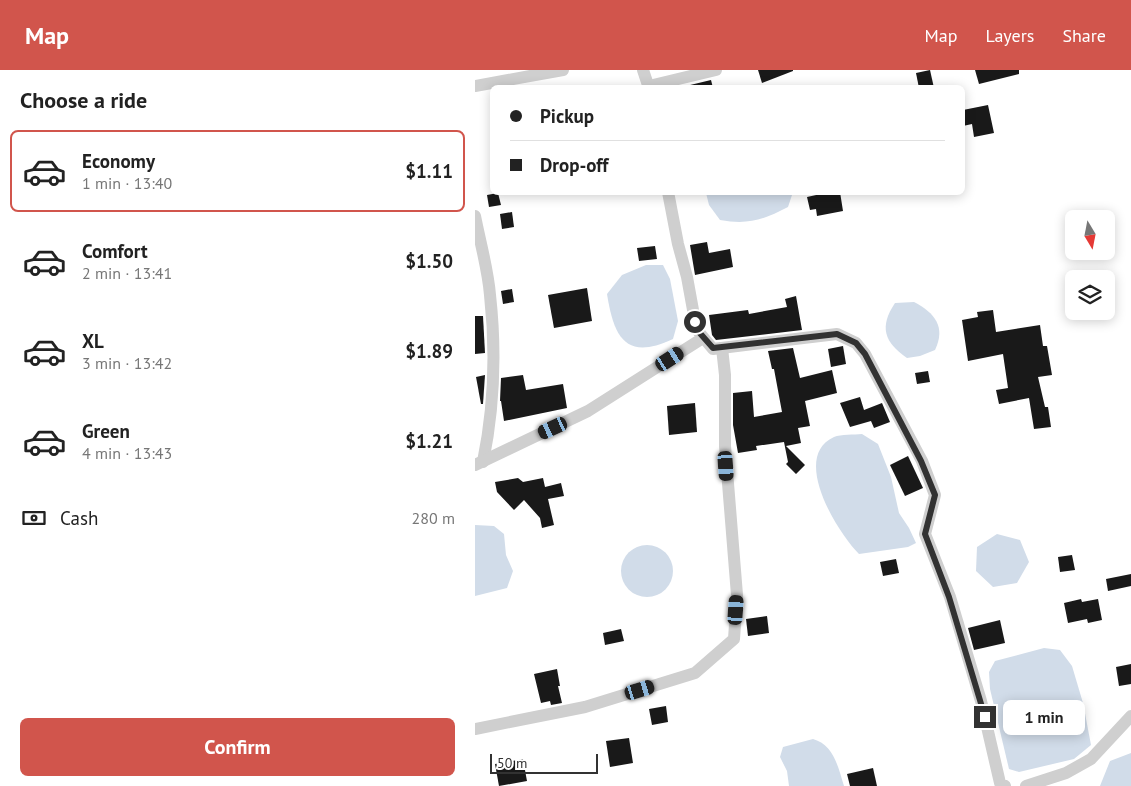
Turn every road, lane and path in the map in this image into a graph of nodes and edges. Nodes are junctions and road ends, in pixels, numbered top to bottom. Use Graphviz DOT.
graph roads {
  1 [pos="563,70"];
  2 [pos="643,70"];
  3 [pos="716,70"];
  4 [pos="648,85"];
  5 [pos="657,85"];
  6 [pos="475,86"];
  7 [pos="669,195"];
  8 [pos="475,216"];
  9 [pos="703,338"];
  10 [pos="722,348"];
  11 [pos="479,463"];
  12 [pos="1131,716"];
  13 [pos="475,729"];
  14 [pos="1005,786"];
  15 [pos="1026,786"];
  1 -- 6 [label="street"];
  2 -- 4 [label="street"];
  3 -- 5 [label="street"];
  7 -- 9 [label="street"];
  8 -- 11 [label="street"];
  9 -- 10 [label="street"];
  9 -- 11 [label="street"];
  10 -- 13 [label="street"];
  10 -- 14 [label="street"];
  12 -- 15 [label="street"];
}
